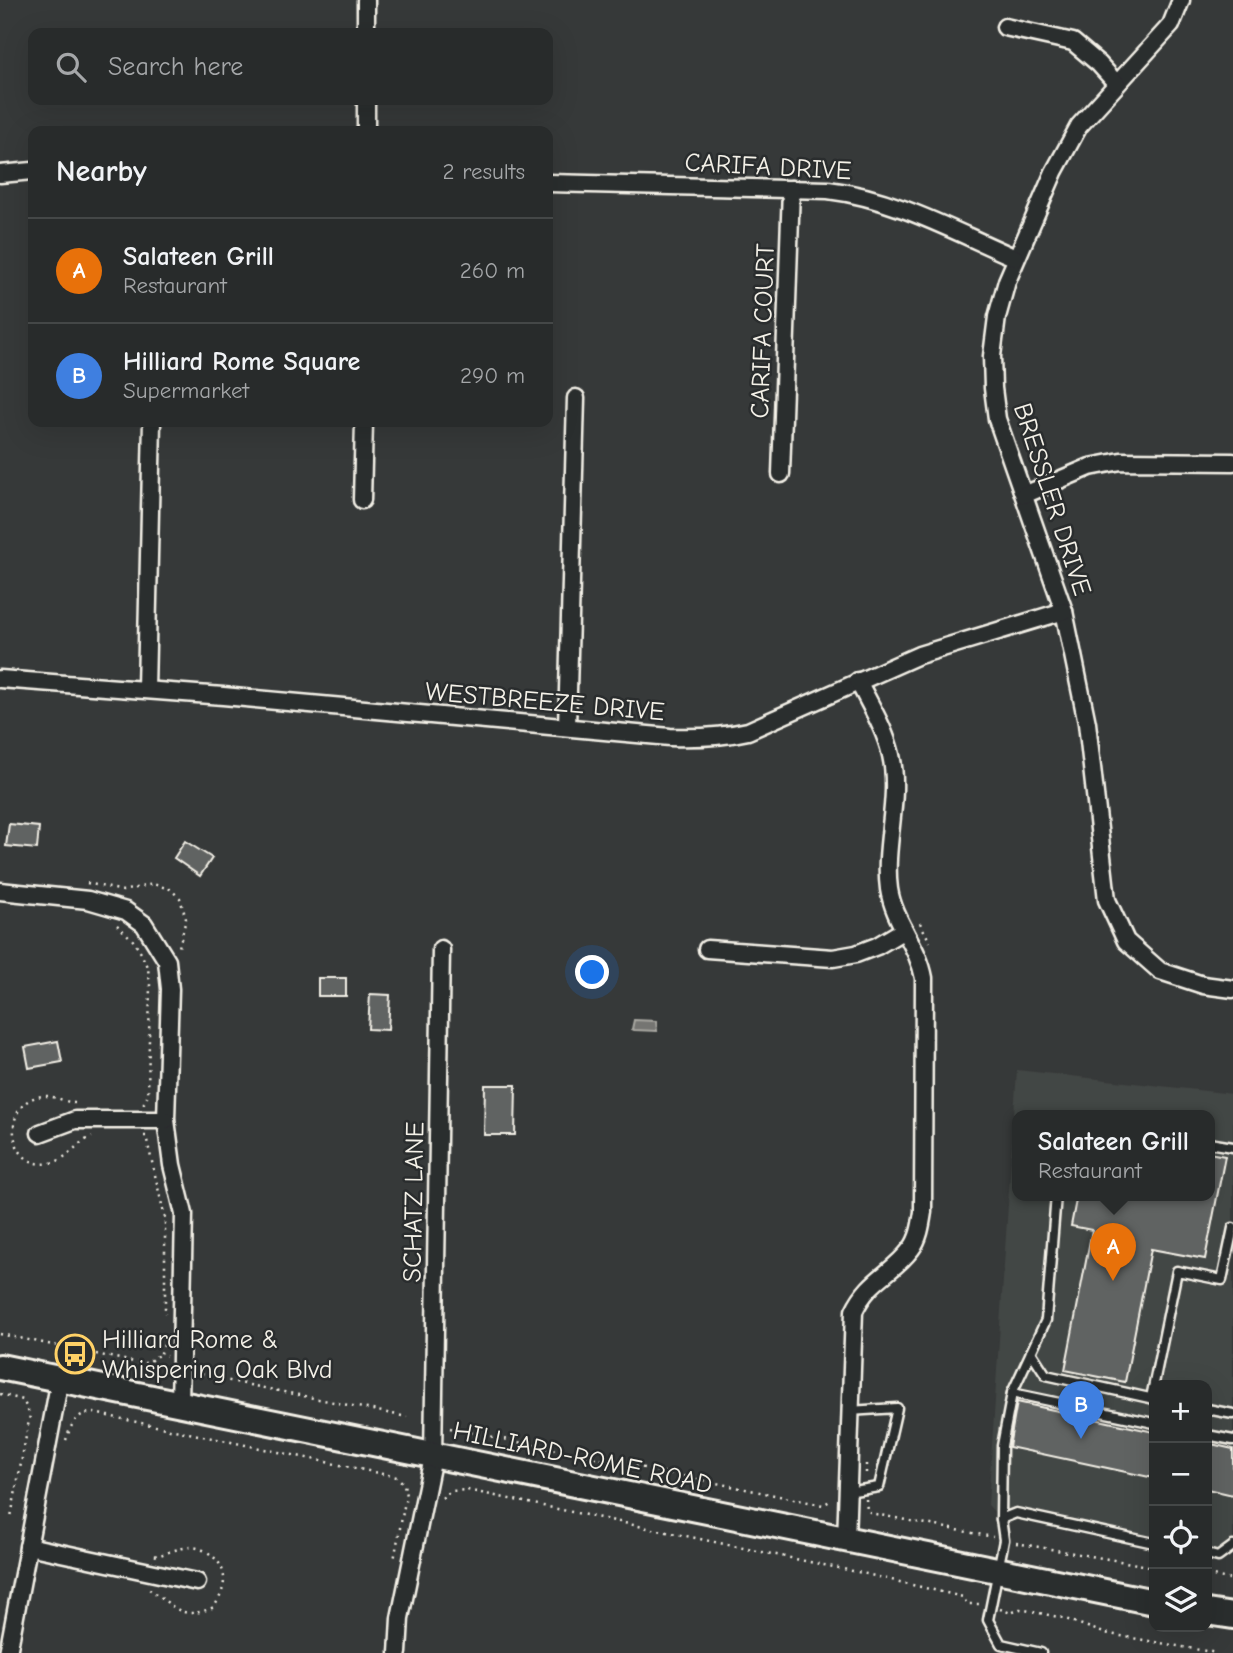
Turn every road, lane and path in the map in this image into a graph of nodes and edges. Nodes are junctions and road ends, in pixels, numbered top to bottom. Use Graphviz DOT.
graph roads {
  1 [pos="366,0"];
  2 [pos="1181,0"];
  3 [pos="1005,27"];
  4 [pos="366,28"];
  5 [pos="1117,84"];
  6 [pos="366,105"];
  7 [pos="366,126"];
  8 [pos="28,171"];
  9 [pos="0,174"];
  10 [pos="553,183"];
  11 [pos="791,189"];
  12 [pos="1016,258"];
  13 [pos="576,398"];
  14 [pos="152,427"];
  15 [pos="364,427"];
  16 [pos="1233,462"];
  17 [pos="781,474"];
  18 [pos="1024,495"];
  19 [pos="362,500"];
  20 [pos="1064,611"];
  21 [pos="0,679"];
  22 [pos="858,681"];
  23 [pos="146,690"];
  24 [pos="567,727"];
  25 [pos="82,882"];
  26 [pos="0,891"];
  27 [pos="110,922"];
  28 [pos="904,930"];
  29 [pos="441,949"];
  30 [pos="707,949"];
  31 [pos="178,958"];
  32 [pos="1233,989"];
  33 [pos="80,1104"];
  34 [pos="137,1104"];
  35 [pos="166,1120"];
  36 [pos="40,1133"];
  37 [pos="102,1135"];
  38 [pos="134,1136"];
  39 [pos="1215,1144"];
  40 [pos="1233,1147"];
  41 [pos="1056,1201"];
  42 [pos="1233,1228"];
  43 [pos="164,1320"];
  44 [pos="0,1334"];
  45 [pos="164,1346"];
  46 [pos="1031,1352"];
  47 [pos="161,1353"];
  48 [pos="166,1356"];
  49 [pos="195,1364"];
  50 [pos="0,1367"];
  51 [pos="60,1379"];
  52 [pos="1156,1380"];
  53 [pos="1012,1393"];
  54 [pos="0,1394"];
  55 [pos="1149,1397"];
  56 [pos="180,1404"];
  57 [pos="1212,1410"];
  58 [pos="849,1411"];
  59 [pos="1233,1414"];
  60 [pos="30,1415"];
  61 [pos="37,1415"];
  62 [pos="407,1417"];
  63 [pos="1149,1422"];
  64 [pos="449,1428"];
  65 [pos="1212,1436"];
  66 [pos="1233,1440"];
  67 [pos="65,1441"];
  68 [pos="433,1457"];
  69 [pos="840,1494"];
  70 [pos="440,1500"];
  71 [pos="11,1517"];
  72 [pos="1001,1519"];
  73 [pos="846,1541"];
  74 [pos="1149,1542"];
  75 [pos="28,1546"];
  76 [pos="1233,1546"];
  77 [pos="145,1554"];
  78 [pos="1212,1555"];
  79 [pos="394,1560"];
  80 [pos="997,1572"];
  81 [pos="1212,1576"];
  82 [pos="1228,1578"];
  83 [pos="197,1582"];
  84 [pos="143,1587"];
  85 [pos="1149,1601"];
  86 [pos="990,1606"];
  87 [pos="1212,1613"];
  88 [pos="1233,1616"];
  89 [pos="8,1653"];
  90 [pos="398,1653"];
  91 [pos="1041,1653"];
  92 [pos="1217,1653"];
  1 -- 4 [label="street"];
  2 -- 5 [label="street, BRESSLER DRIVE"];
  3 -- 5 [label="street"];
  5 -- 12 [label="street, BRESSLER DRIVE"];
  6 -- 7 [label="street"];
  8 -- 9 [label="street"];
  10 -- 11 [label="street, CARIFA DRIVE"];
  11 -- 12 [label="street, CARIFA DRIVE"];
  11 -- 17 [label="street, CARIFA COURT"];
  12 -- 18 [label="street, BRESSLER DRIVE"];
  13 -- 24 [label="street"];
  14 -- 23 [label="street"];
  15 -- 19 [label="street"];
  16 -- 18 [label="street"];
  18 -- 20 [label="street, BRESSLER DRIVE"];
  20 -- 22 [label="street, WESTBREEZE DRIVE"];
  20 -- 32 [label="street, BRESSLER DRIVE"];
  21 -- 23 [label="street, WESTBREEZE DRIVE"];
  22 -- 24 [label="street, WESTBREEZE DRIVE"];
  22 -- 28 [label="street"];
  23 -- 24 [label="street, WESTBREEZE DRIVE"];
  25 -- 31 [label="path"];
  26 -- 35 [label="street"];
  27 -- 34 [label="path"];
  28 -- 30 [label="street"];
  28 -- 58 [label="street"];
  29 -- 68 [label="street, SCHATZ LANE"];
  33 -- 37 [label="path"];
  35 -- 36 [label="street"];
  35 -- 56 [label="street"];
  38 -- 43 [label="path"];
  39 -- 40 [label="lane"];
  41 -- 46 [label="lane"];
  42 -- 52 [label="lane"];
  44 -- 47 [label="path"];
  45 -- 47 [label="path"];
  46 -- 53 [label="lane"];
  46 -- 55 [label="lane"];
  47 -- 48 [label="path"];
  49 -- 62 [label="path"];
  50 -- 51 [label="main road, HILLIARD-ROME ROAD"];
  51 -- 56 [label="main road, HILLIARD-ROME ROAD"];
  51 -- 75 [label="street"];
  53 -- 63 [label="lane"];
  53 -- 72 [label="lane"];
  54 -- 60 [label="path"];
  56 -- 68 [label="main road, HILLIARD-ROME ROAD"];
  57 -- 59 [label="lane"];
  58 -- 69 [label="street"];
  58 -- 69 [label="lane"];
  60 -- 61 [label="path"];
  60 -- 71 [label="path"];
  64 -- 69 [label="path"];
  65 -- 66 [label="lane"];
  67 -- 79 [label="path"];
  68 -- 73 [label="main road, HILLIARD-ROME ROAD"];
  68 -- 90 [label="street, SCHATZ LANE"];
  69 -- 73 [label="street"];
  70 -- 86 [label="path"];
  72 -- 74 [label="lane"];
  72 -- 80 [label="lane"];
  73 -- 80 [label="main road, HILLIARD-ROME ROAD"];
  75 -- 83 [label="street"];
  75 -- 89 [label="street"];
  76 -- 78 [label="lane"];
  77 -- 84 [label="path"];
  80 -- 85 [label="main road, HILLIARD-ROME ROAD"];
  80 -- 86 [label="lane"];
  81 -- 82 [label="path"];
  86 -- 91 [label="lane"];
  86 -- 92 [label="path"];
  87 -- 88 [label="main road"];
}
